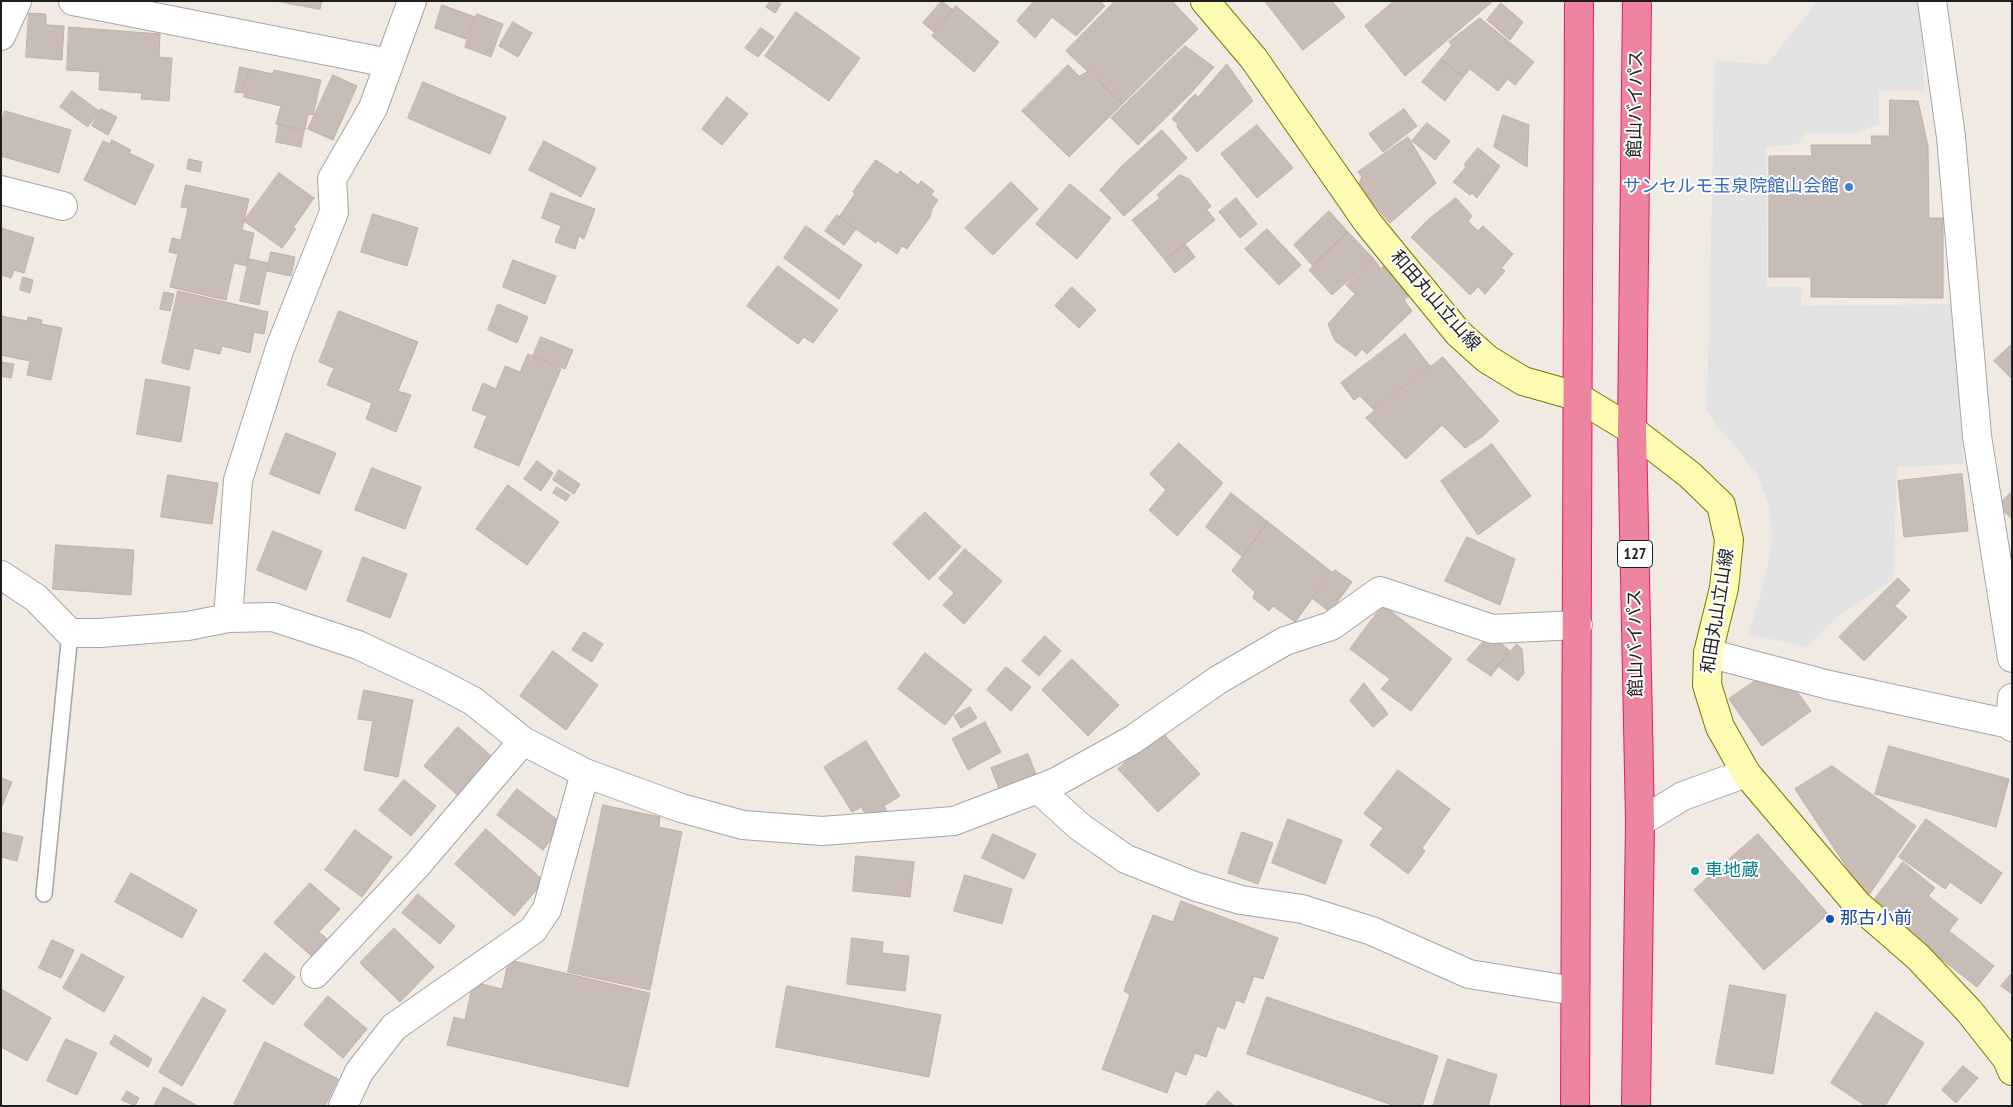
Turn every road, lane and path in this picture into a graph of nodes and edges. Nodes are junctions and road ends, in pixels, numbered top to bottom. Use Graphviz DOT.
graph roads {
  1 [pos="17,1"];
  2 [pos="412,1"];
  3 [pos="1205,1"];
  4 [pos="1579,1"];
  5 [pos="1637,1"];
  6 [pos="1932,1"];
  7 [pos="84,2"];
  8 [pos="1,36"];
  9 [pos="390,63"];
  10 [pos="1,190"];
  11 [pos="63,206"];
  12 [pos="1576,396"];
  13 [pos="1632,430"];
  14 [pos="1,574"];
  15 [pos="228,618"];
  16 [pos="1578,625"];
  17 [pos="70,633"];
  18 [pos="1708,653"];
  19 [pos="2012,658"];
  20 [pos="2011,716"];
  21 [pos="523,741"];
  22 [pos="585,773"];
  23 [pos="1746,773"];
  24 [pos="1038,789"];
  25 [pos="1640,822"];
  26 [pos="44,894"];
  27 [pos="315,974"];
  28 [pos="1575,991"];
  29 [pos="2010,1062"];
  30 [pos="343,1106"];
  31 [pos="1575,1106"];
  32 [pos="1636,1106"];
  1 -- 8 [label="street"];
  2 -- 9 [label="street"];
  3 -- 12 [label="main road, 和田丸山立山線"];
  4 -- 12 [label="highway"];
  5 -- 13 [label="highway, 館山バイパス / 127"];
  6 -- 19 [label="street"];
  7 -- 9 [label="street"];
  9 -- 15 [label="street"];
  10 -- 11 [label="street"];
  12 -- 13 [label="main road, 和田丸山立山線"];
  12 -- 16 [label="highway"];
  13 -- 18 [label="main road, 和田丸山立山線"];
  13 -- 25 [label="highway, 館山バイパス / 127"];
  14 -- 17 [label="street"];
  15 -- 17 [label="street"];
  15 -- 21 [label="street"];
  16 -- 24 [label="street"];
  16 -- 28 [label="highway"];
  17 -- 26 [label="lane"];
  18 -- 20 [label="street"];
  18 -- 23 [label="main road, 和田丸山立山線"];
  21 -- 22 [label="street"];
  21 -- 27 [label="street"];
  22 -- 24 [label="street"];
  22 -- 30 [label="street"];
  23 -- 25 [label="street"];
  23 -- 29 [label="main road, 和田丸山立山線"];
  24 -- 28 [label="street"];
  25 -- 32 [label="highway, 館山バイパス / 127"];
  28 -- 31 [label="highway"];
}
